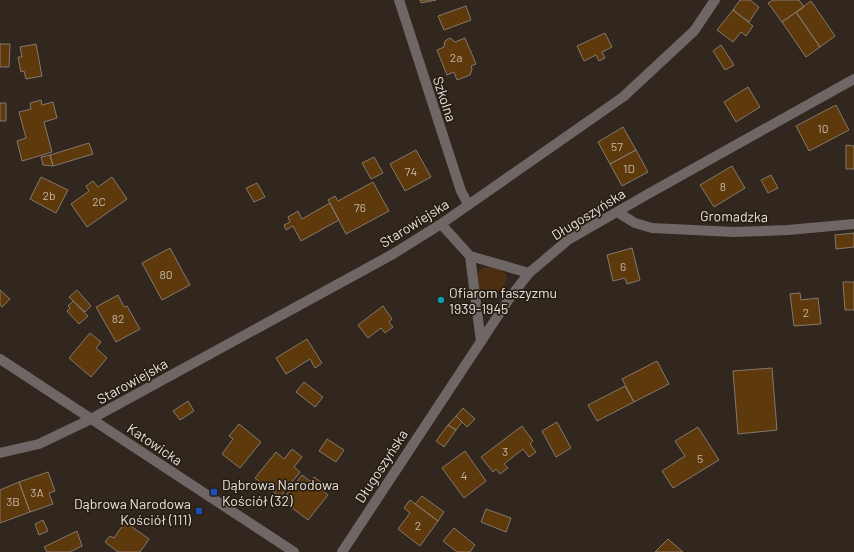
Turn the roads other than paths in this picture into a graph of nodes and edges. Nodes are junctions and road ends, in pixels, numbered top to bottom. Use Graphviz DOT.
graph roads {
  1 [pos="399,0"];
  2 [pos="715,0"];
  3 [pos="854,80"];
  4 [pos="468,204"];
  5 [pos="618,212"];
  6 [pos="441,224"];
  7 [pos="854,224"];
  8 [pos="470,256"];
  9 [pos="529,272"];
  10 [pos="481,342"];
  11 [pos="0,359"];
  12 [pos="91,419"];
  13 [pos="0,453"];
  14 [pos="294,552"];
  15 [pos="342,552"];
  1 -- 4 [label="street, Szkolna"];
  2 -- 4 [label="street, Starowiejska"];
  3 -- 5 [label="street, Długoszyńska"];
  4 -- 6 [label="street, Starowiejska"];
  5 -- 7 [label="street, Gromadzka"];
  5 -- 9 [label="street, Długoszyńska"];
  6 -- 8 [label="street"];
  6 -- 12 [label="street, Starowiejska"];
  8 -- 9 [label="street"];
  8 -- 10 [label="street"];
  9 -- 10 [label="street, Długoszyńska"];
  10 -- 15 [label="street, Długoszyńska"];
  11 -- 12 [label="street, Katowicka"];
  12 -- 13 [label="street, Starowiejska"];
  12 -- 14 [label="street, Katowicka"];
}
